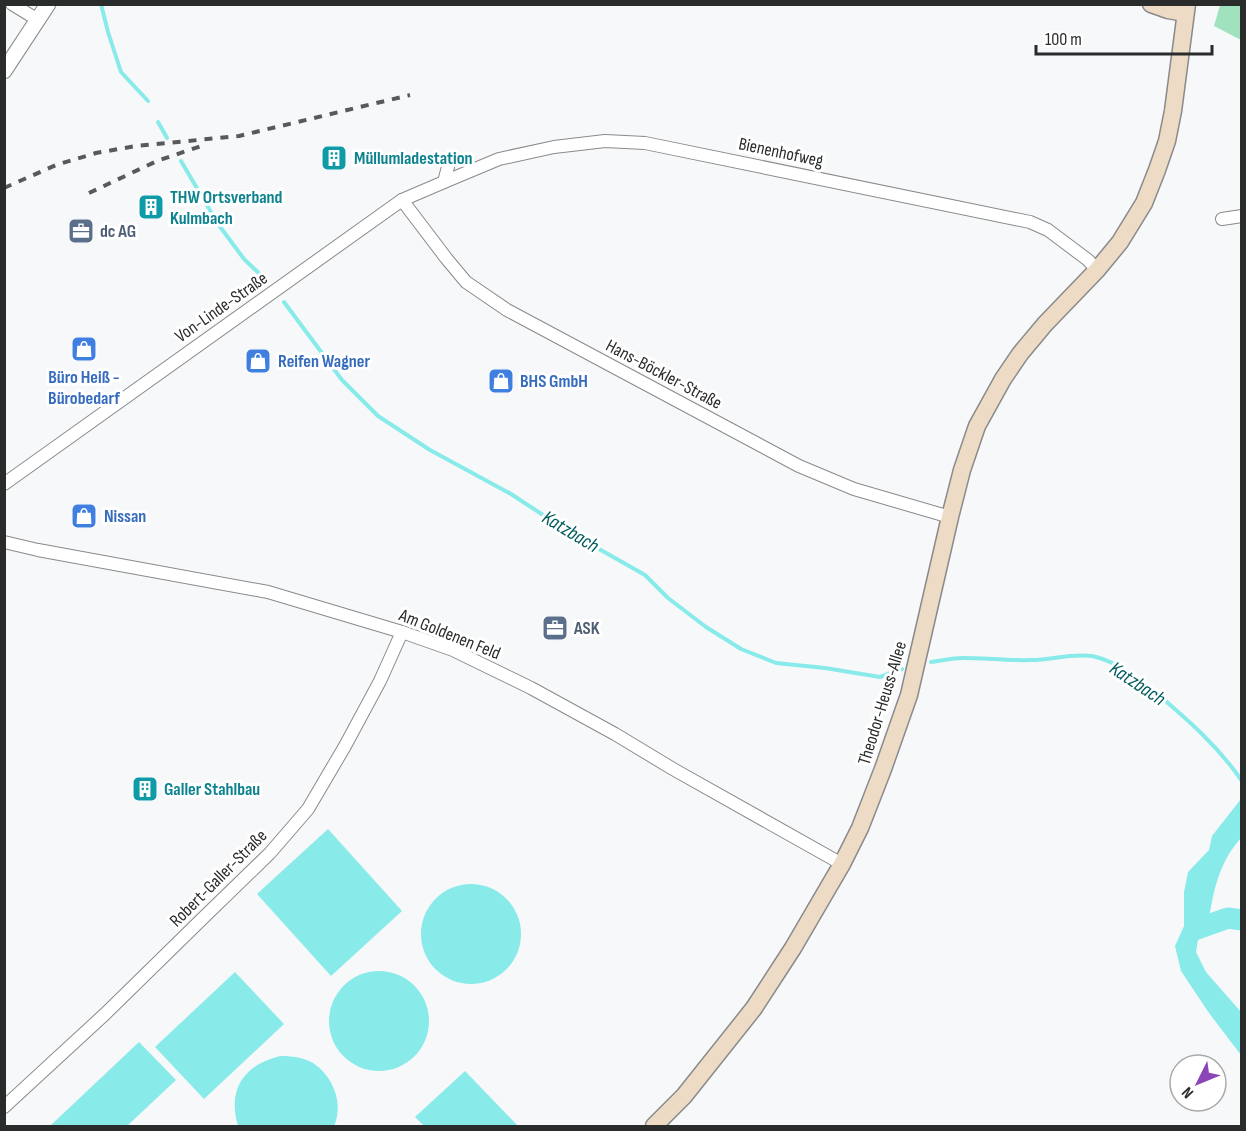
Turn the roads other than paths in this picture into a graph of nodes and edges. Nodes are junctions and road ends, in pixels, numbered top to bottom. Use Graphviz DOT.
graph roads {
  1 [pos="12,4"];
  2 [pos="48,4"];
  3 [pos="1151,4"];
  4 [pos="1186,9"];
  5 [pos="38,20"];
  6 [pos="4,71"];
  7 [pos="450,159"];
  8 [pos="444,182"];
  9 [pos="402,200"];
  10 [pos="1242,216"];
  11 [pos="1221,219"];
  12 [pos="1097,270"];
  13 [pos="4,484"];
  14 [pos="950,517"];
  15 [pos="4,542"];
  16 [pos="402,632"];
  17 [pos="842,864"];
  18 [pos="4,1107"];
  19 [pos="654,1126"];
  1 -- 5 [label="street"];
  2 -- 5 [label="street"];
  3 -- 4 [label="main road"];
  4 -- 12 [label="main road, Theodor-Heuss-Allee"];
  5 -- 6 [label="street"];
  7 -- 8 [label="street"];
  8 -- 9 [label="street, Von-Linde-Straße"];
  8 -- 12 [label="street, Bienenhofweg"];
  9 -- 13 [label="street, Von-Linde-Straße"];
  9 -- 14 [label="street, Hans-Böckler-Straße"];
  10 -- 11 [label="street"];
  12 -- 14 [label="main road, Theodor-Heuss-Allee"];
  14 -- 17 [label="main road, Theodor-Heuss-Allee"];
  15 -- 16 [label="street, Am Goldenen Feld"];
  16 -- 17 [label="street, Am Goldenen Feld"];
  16 -- 18 [label="street, Robert-Galler-Straße"];
  17 -- 19 [label="main road, Theodor-Heuss-Allee"];
}
